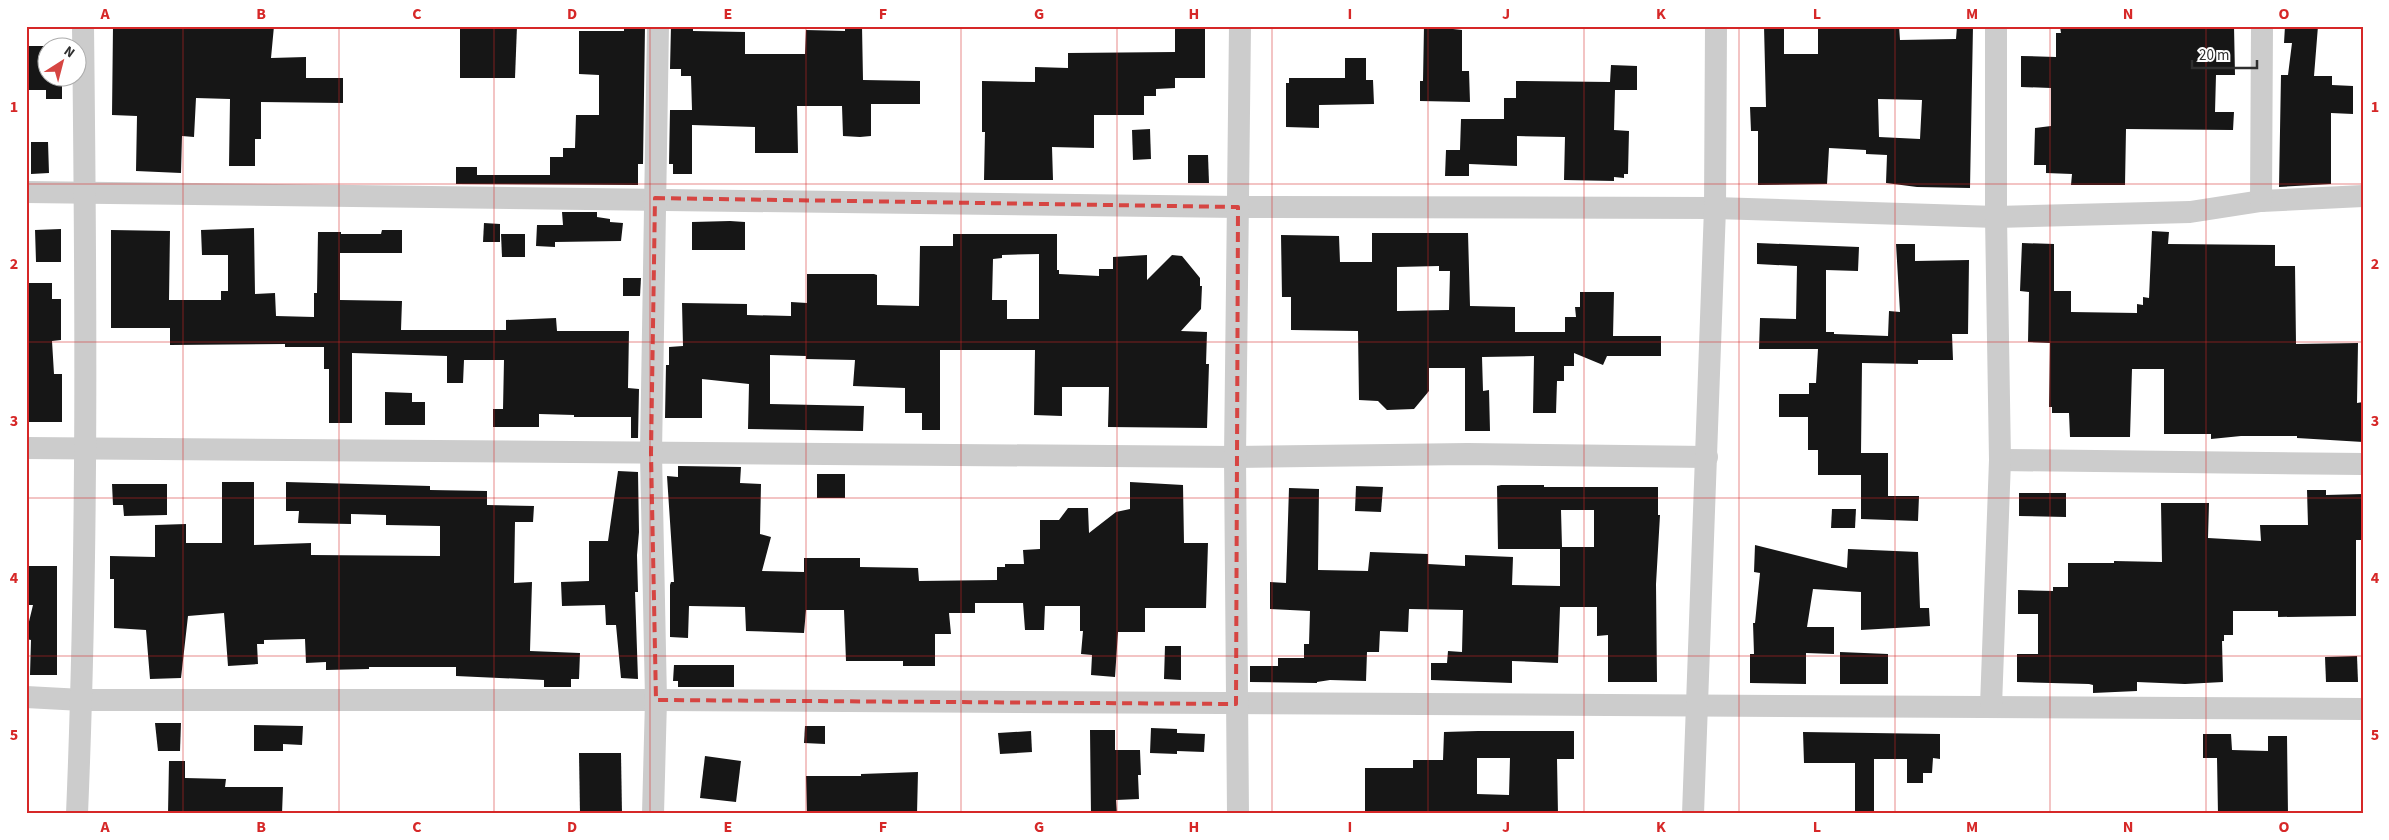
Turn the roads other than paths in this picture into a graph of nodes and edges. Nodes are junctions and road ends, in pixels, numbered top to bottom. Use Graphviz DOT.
graph roads {
  1 [pos="83,26"];
  2 [pos="658,26"];
  3 [pos="1240,26"];
  4 [pos="1716,26"];
  5 [pos="1996,26"];
  6 [pos="2262,26"];
  7 [pos="26,192"];
  8 [pos="85,192"];
  9 [pos="2363,196"];
  10 [pos="656,198"];
  11 [pos="2261,201"];
  12 [pos="1238,207"];
  13 [pos="1715,208"];
  14 [pos="1996,217"];
  15 [pos="26,448"];
  16 [pos="86,448"];
  17 [pos="651,453"];
  18 [pos="1235,457"];
  19 [pos="1707,457"];
  20 [pos="2000,460"];
  21 [pos="2363,464"];
  22 [pos="26,697"];
  23 [pos="82,700"];
  24 [pos="656,700"];
  25 [pos="1236,704"];
  26 [pos="1990,706"];
  27 [pos="1697,707"];
  28 [pos="2363,709"];
  29 [pos="78,814"];
  30 [pos="653,814"];
  31 [pos="1238,814"];
  32 [pos="1693,814"];
  1 -- 8 [label="street"];
  2 -- 10 [label="street"];
  3 -- 12 [label="street"];
  4 -- 13 [label="street"];
  5 -- 14 [label="street"];
  6 -- 11 [label="street"];
  7 -- 8 [label="street"];
  8 -- 10 [label="street"];
  8 -- 16 [label="street"];
  9 -- 11 [label="street"];
  10 -- 12 [label="street"];
  10 -- 17 [label="street"];
  11 -- 14 [label="street"];
  12 -- 13 [label="street"];
  12 -- 18 [label="street"];
  13 -- 14 [label="street"];
  13 -- 19 [label="street"];
  14 -- 20 [label="street"];
  15 -- 16 [label="street"];
  16 -- 17 [label="street"];
  16 -- 23 [label="street"];
  17 -- 18 [label="street"];
  17 -- 24 [label="street"];
  18 -- 19 [label="street"];
  18 -- 25 [label="street"];
  19 -- 27 [label="street"];
  20 -- 21 [label="street"];
  20 -- 26 [label="street"];
  22 -- 23 [label="street"];
  23 -- 24 [label="street"];
  23 -- 29 [label="street"];
  24 -- 25 [label="street"];
  24 -- 30 [label="street"];
  25 -- 27 [label="street"];
  25 -- 31 [label="street"];
  26 -- 27 [label="street"];
  26 -- 28 [label="street"];
  27 -- 32 [label="street"];
}
